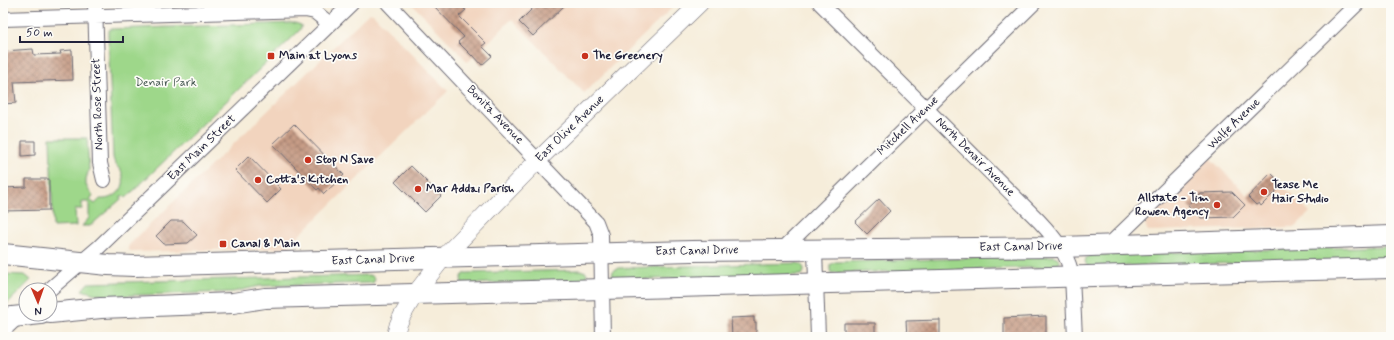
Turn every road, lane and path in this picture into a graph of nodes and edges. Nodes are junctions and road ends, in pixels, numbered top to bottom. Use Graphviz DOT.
graph roads {
  1 [pos="352,3"];
  2 [pos="388,3"];
  3 [pos="700,3"];
  4 [pos="820,3"];
  5 [pos="1034,3"];
  6 [pos="1358,3"];
  7 [pos="95,10"];
  8 [pos="3,19"];
  9 [pos="330,24"];
  10 [pos="926,108"];
  11 [pos="538,160"];
  12 [pos="104,180"];
  13 [pos="1391,236"];
  14 [pos="1110,245"];
  15 [pos="1061,247"];
  16 [pos="782,250"];
  17 [pos="815,251"];
  18 [pos="602,253"];
  19 [pos="3,254"];
  20 [pos="443,258"];
  21 [pos="82,262"];
  22 [pos="1391,268"];
  23 [pos="1072,276"];
  24 [pos="58,282"];
  25 [pos="816,283"];
  26 [pos="602,289"];
  27 [pos="416,294"];
  28 [pos="58,312"];
  29 [pos="16,315"];
  30 [pos="3,331"];
  31 [pos="395,337"];
  32 [pos="603,337"];
  33 [pos="818,337"];
  34 [pos="1075,337"];
  1 -- 9 [label="street, East Main Street"];
  2 -- 11 [label="street, Bonita Avenue"];
  3 -- 11 [label="street, East Olive Avenue"];
  4 -- 10 [label="street, North Denair Avenue"];
  5 -- 10 [label="street, Mitchell Avenue"];
  6 -- 14 [label="street, Wolfe Avenue"];
  7 -- 8 [label="street"];
  7 -- 9 [label="street"];
  7 -- 12 [label="street, North Rose Street"];
  9 -- 21 [label="street, East Main Street"];
  10 -- 15 [label="street, North Denair Avenue"];
  10 -- 16 [label="street, Mitchell Avenue"];
  11 -- 18 [label="street, Bonita Avenue"];
  11 -- 20 [label="street, East Olive Avenue"];
  13 -- 14 [label="main road, East Canal Drive"];
  14 -- 15 [label="main road, East Canal Drive"];
  15 -- 17 [label="main road, East Canal Drive"];
  15 -- 23 [label="street, North Denair Avenue"];
  16 -- 17 [label="main road, East Canal Drive"];
  16 -- 18 [label="main road, East Canal Drive"];
  17 -- 25 [label="street"];
  18 -- 20 [label="main road, East Canal Drive"];
  18 -- 26 [label="street, Bonita Avenue"];
  19 -- 21 [label="main road, East Canal Drive"];
  20 -- 21 [label="main road, East Canal Drive"];
  20 -- 27 [label="street, East Olive Avenue"];
  21 -- 24 [label="street, East Main Street"];
  22 -- 23 [label="main road"];
  23 -- 25 [label="main road"];
  23 -- 34 [label="street, North Denair Avenue"];
  25 -- 26 [label="main road"];
  25 -- 33 [label="street"];
  26 -- 27 [label="main road"];
  26 -- 32 [label="street, Bonita Avenue"];
  27 -- 28 [label="main road"];
  27 -- 31 [label="street, East Olive Avenue"];
  29 -- 30 [label="street"];
}
